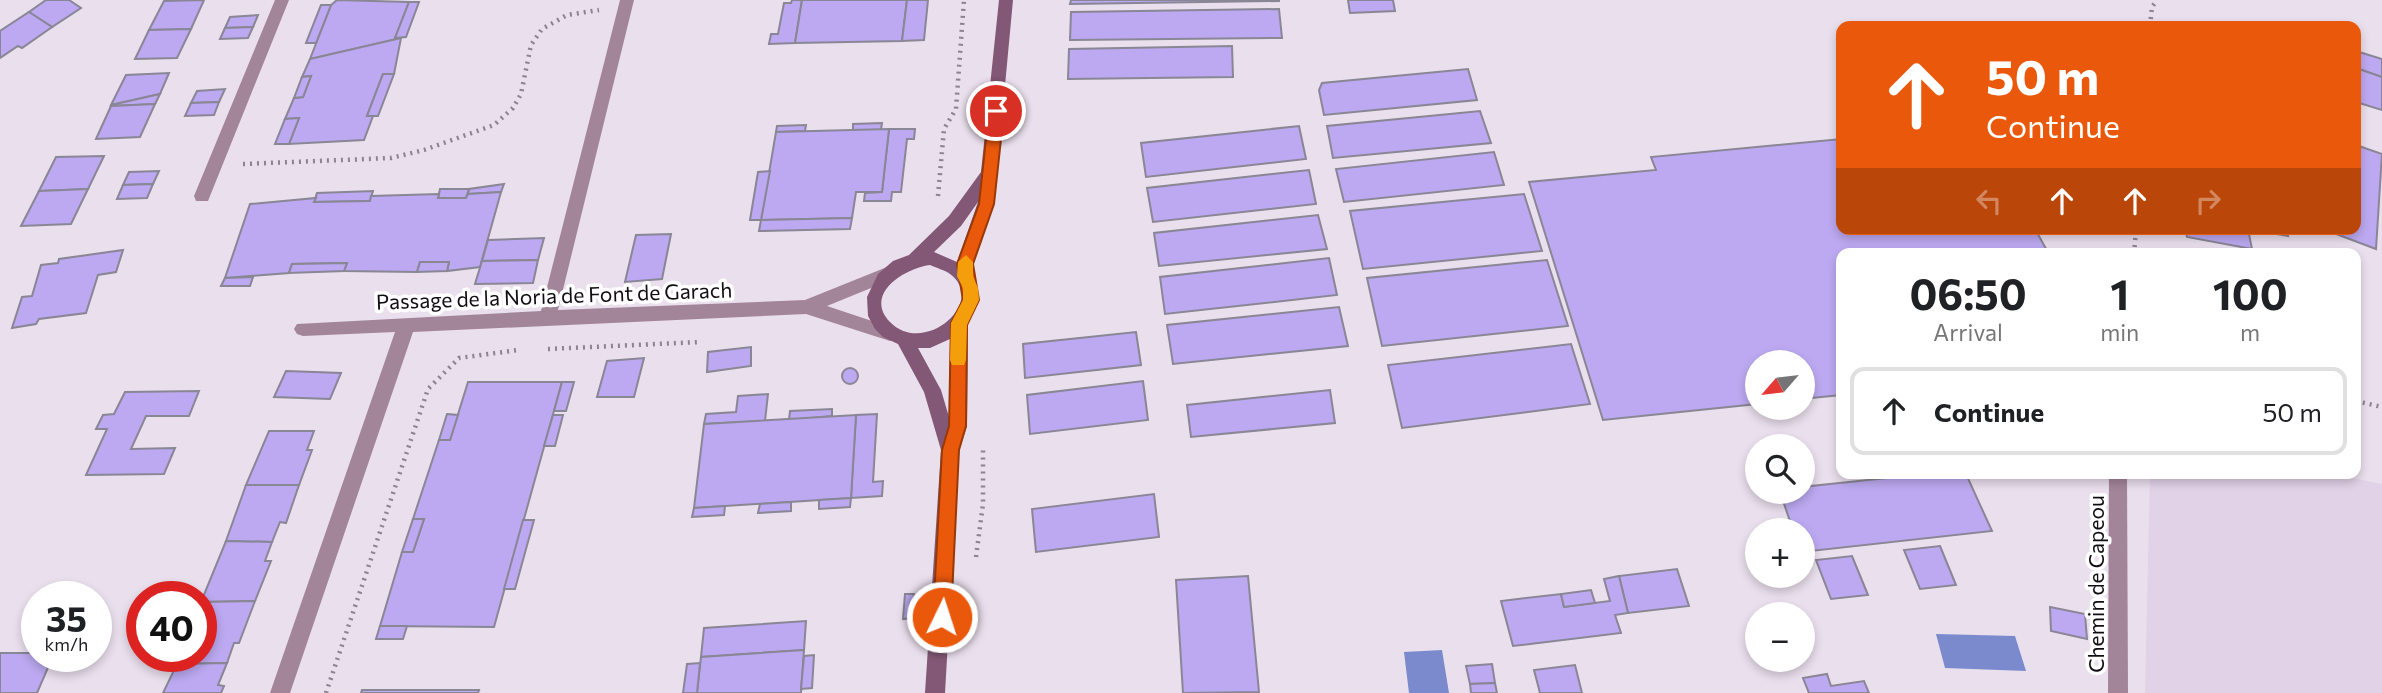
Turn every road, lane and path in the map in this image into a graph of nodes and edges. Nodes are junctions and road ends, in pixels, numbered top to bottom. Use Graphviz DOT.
graph roads {
  1 [pos="282,0"];
  2 [pos="964,0"];
  3 [pos="1006,0"];
  4 [pos="2157,0"];
  5 [pos="626,5"];
  6 [pos="2150,21"];
  7 [pos="215,165"];
  8 [pos="988,175"];
  9 [pos="202,195"];
  10 [pos="938,199"];
  11 [pos="915,260"];
  12 [pos="887,274"];
  13 [pos="965,276"];
  14 [pos="806,307"];
  15 [pos="548,318"];
  16 [pos="959,323"];
  17 [pos="407,324"];
  18 [pos="303,329"];
  19 [pos="897,336"];
  20 [pos="713,341"];
  21 [pos="542,349"];
  22 [pos="529,350"];
  23 [pos="2361,402"];
  24 [pos="2382,407"];
  25 [pos="950,450"];
  26 [pos="2118,479"];
  27 [pos="280,693"];
  28 [pos="327,693"];
  29 [pos="935,693"];
  30 [pos="2118,693"];
  1 -- 7 [label="street"];
  2 -- 10 [label="path"];
  3 -- 8 [label="street"];
  4 -- 6 [label="path"];
  5 -- 7 [label="path"];
  5 -- 15 [label="street"];
  7 -- 9 [label="street"];
  8 -- 11 [label="street"];
  8 -- 13 [label="street"];
  11 -- 12 [label="street"];
  11 -- 13 [label="street"];
  12 -- 14 [label="street, Passage de la Noria de Font de Garach"];
  12 -- 19 [label="street"];
  13 -- 16 [label="street"];
  14 -- 15 [label="street, Passage de la Noria de Font de Garach"];
  14 -- 19 [label="street, Passage de la Noria de Font de Garach"];
  15 -- 17 [label="street, Passage de la Noria de Font de Garach"];
  16 -- 19 [label="street"];
  16 -- 25 [label="street"];
  17 -- 18 [label="street, Passage de la Noria de Font de Garach"];
  17 -- 27 [label="street"];
  19 -- 25 [label="street"];
  20 -- 21 [label="path"];
  22 -- 28 [label="path"];
  23 -- 24 [label="path"];
  25 -- 29 [label="street"];
  26 -- 30 [label="street, Chemin de Capeou"];
}
